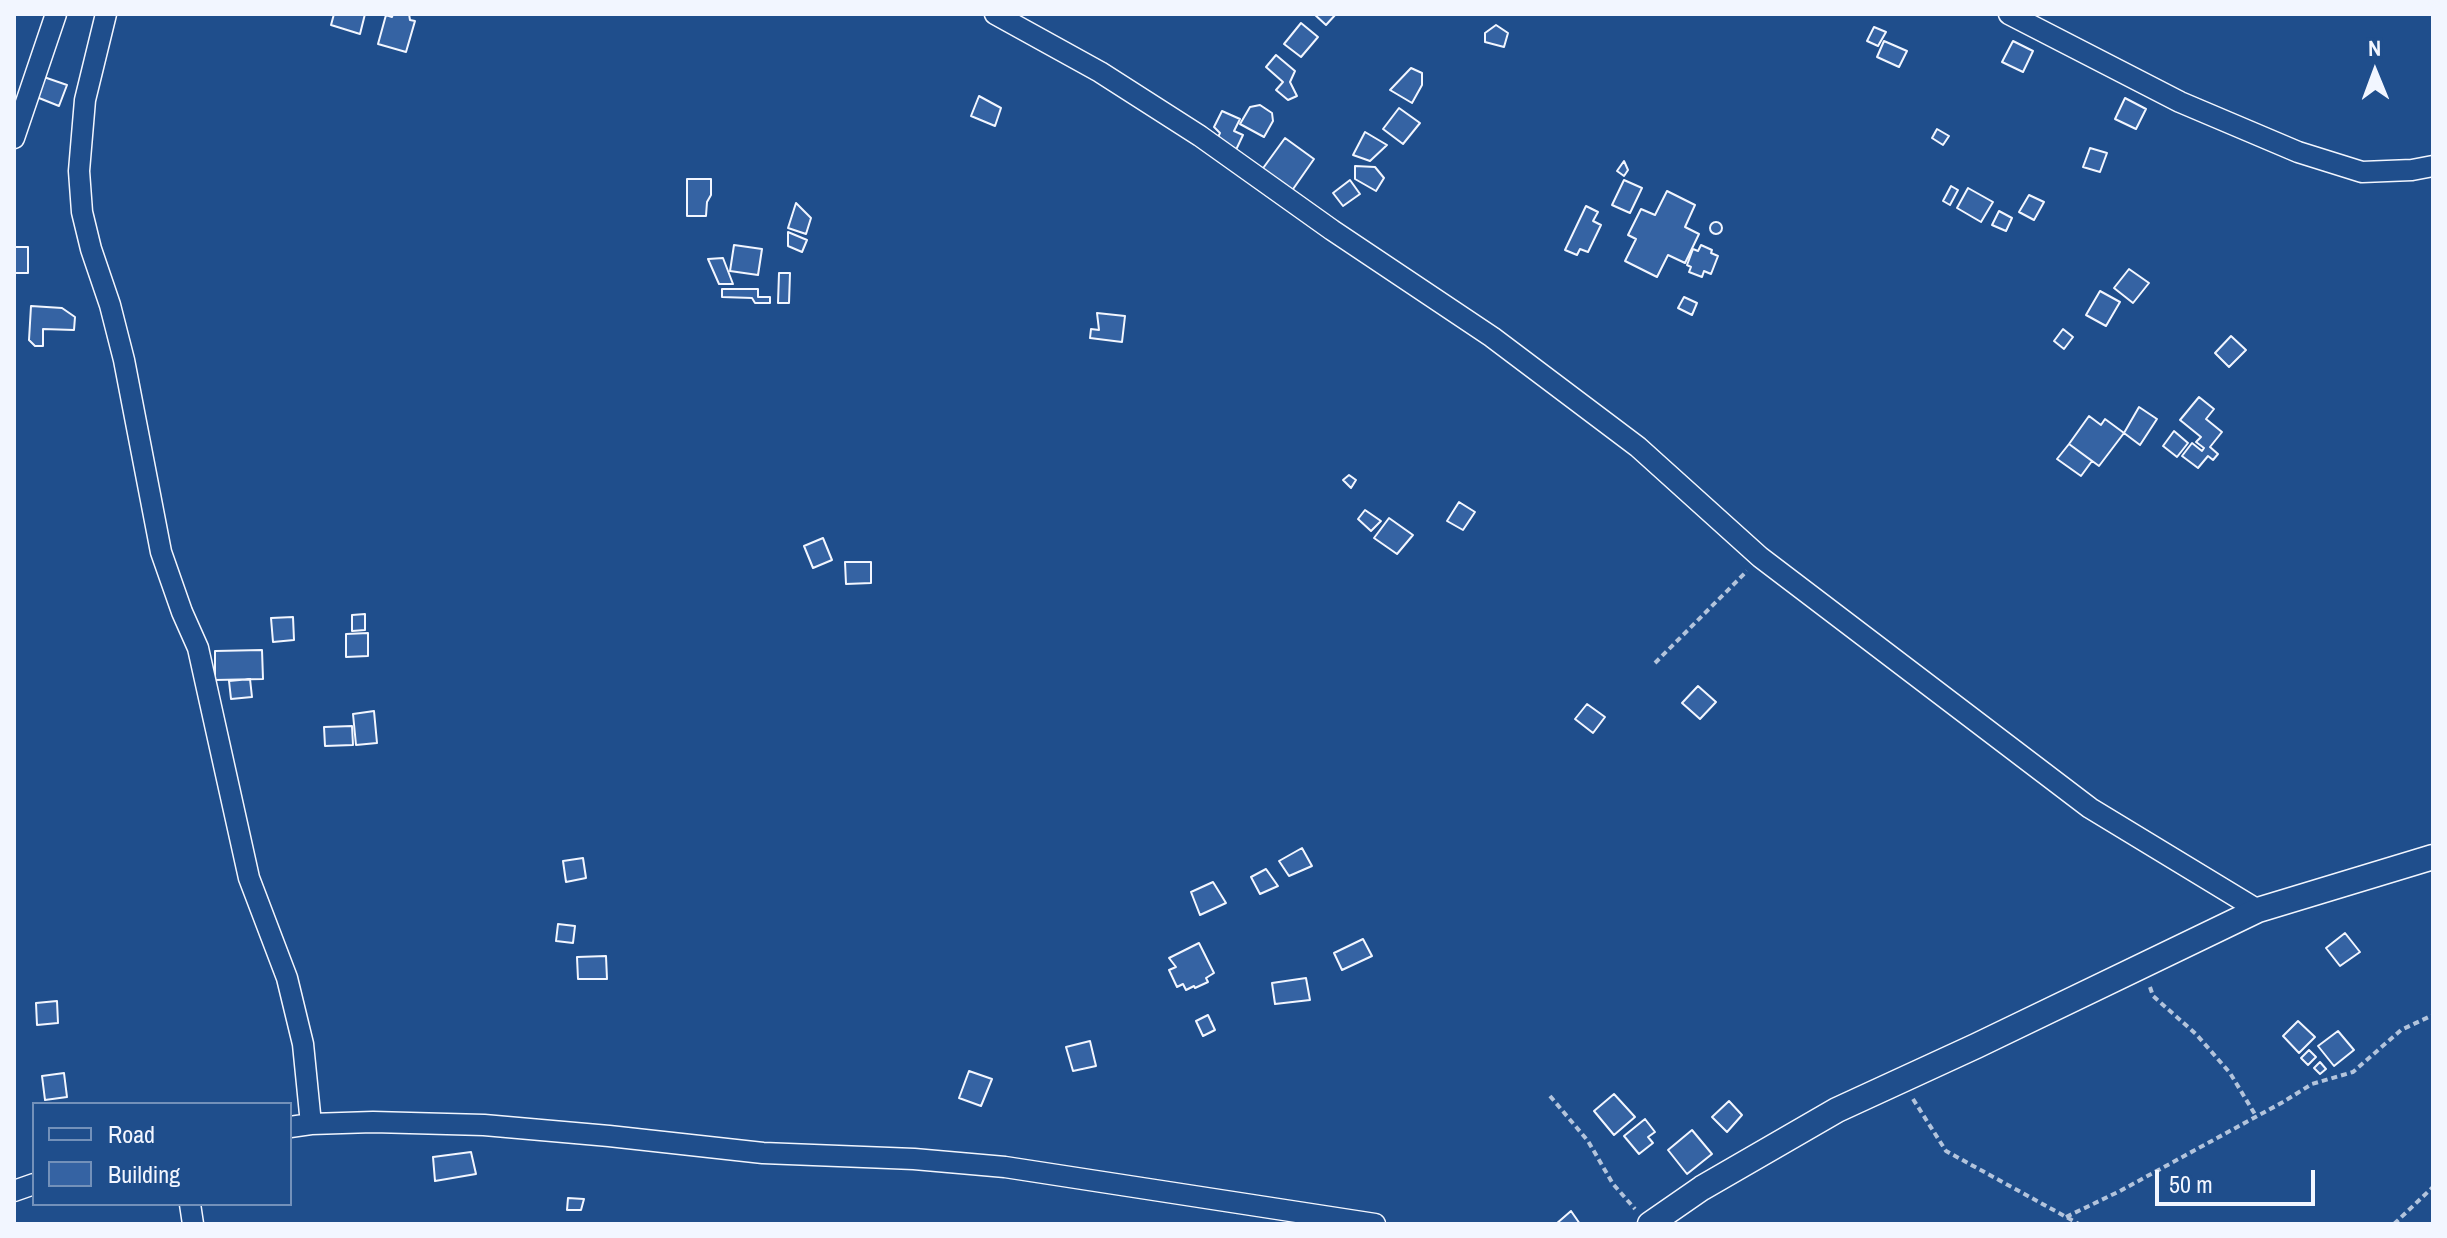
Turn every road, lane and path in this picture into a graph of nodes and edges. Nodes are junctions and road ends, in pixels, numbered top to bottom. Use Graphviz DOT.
graph roads {
  1 [pos="56,14"];
  2 [pos="106,14"];
  3 [pos="995,14"];
  4 [pos="2009,14"];
  5 [pos="14,138"];
  6 [pos="2433,166"];
  7 [pos="1760,557"];
  8 [pos="1655,663"];
  9 [pos="2433,857"];
  10 [pos="2258,910"];
  11 [pos="2144,966"];
  12 [pos="2433,1015"];
  13 [pos="1912,1075"];
  14 [pos="1550,1096"];
  15 [pos="2256,1116"];
  16 [pos="311,1124"];
  17 [pos="292,1127"];
  18 [pos="2433,1187"];
  19 [pos="2066,1217"];
  20 [pos="1644,1218"];
  21 [pos="1375,1224"];
  22 [pos="2079,1224"];
  23 [pos="2394,1224"];
  1 -- 5 [label="street"];
  2 -- 16 [label="street"];
  3 -- 7 [label="street"];
  4 -- 6 [label="street"];
  7 -- 8 [label="path"];
  7 -- 10 [label="street"];
  9 -- 10 [label="street"];
  10 -- 11 [label="street"];
  11 -- 13 [label="street"];
  11 -- 15 [label="path"];
  12 -- 15 [label="path"];
  13 -- 19 [label="path"];
  13 -- 20 [label="street"];
  14 -- 20 [label="path"];
  15 -- 19 [label="path"];
  16 -- 17 [label="street"];
  16 -- 21 [label="street"];
  18 -- 23 [label="path"];
  19 -- 22 [label="path"];
}
